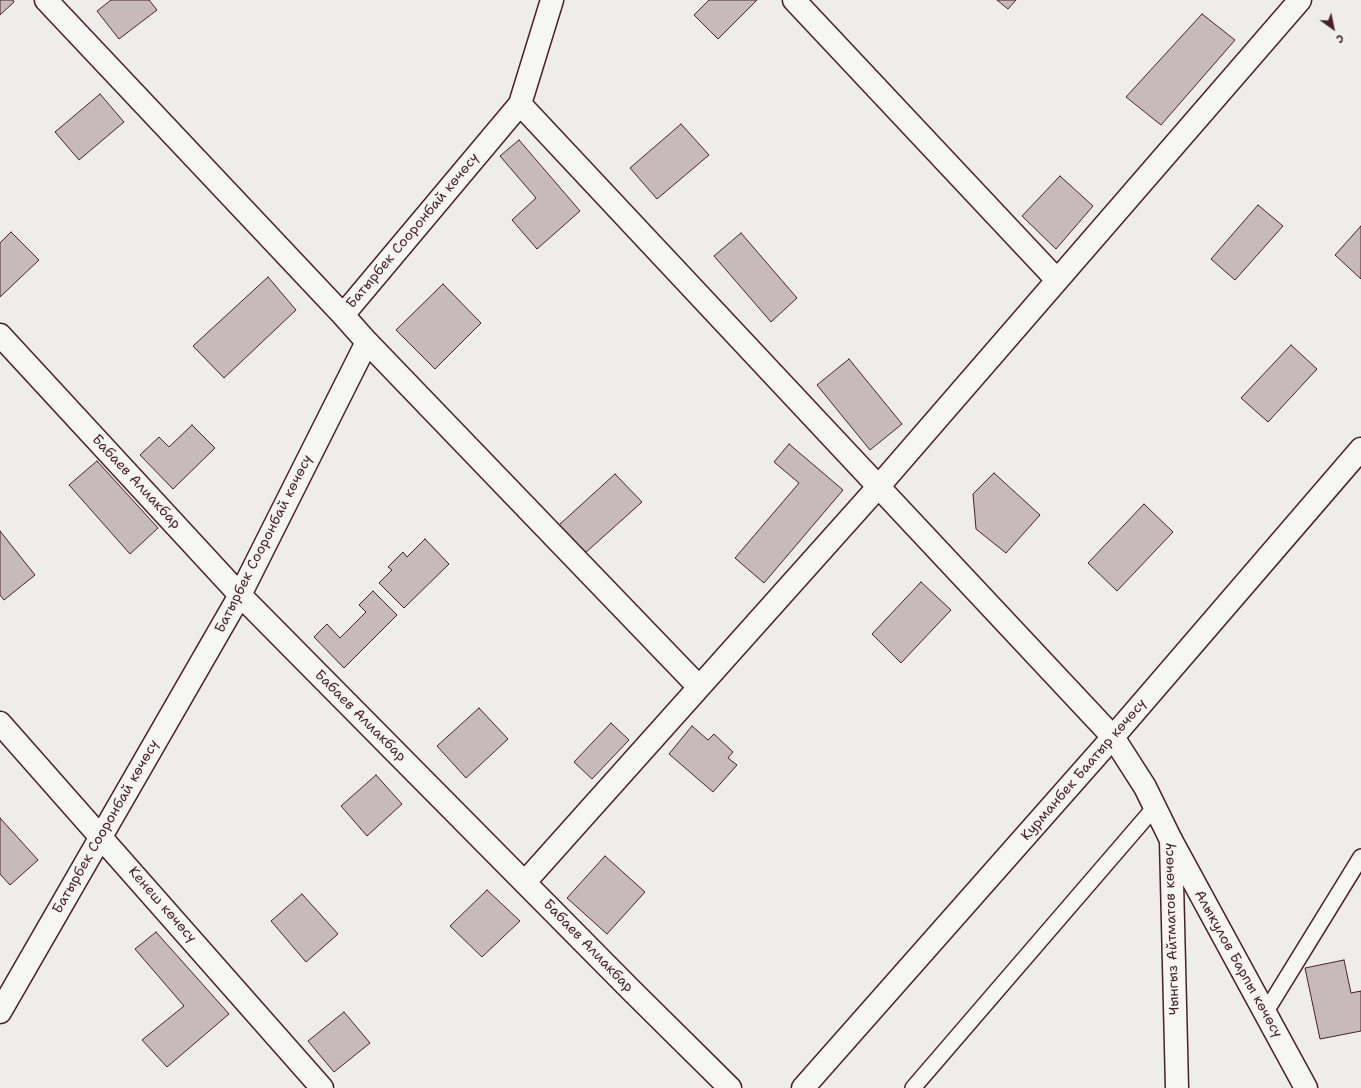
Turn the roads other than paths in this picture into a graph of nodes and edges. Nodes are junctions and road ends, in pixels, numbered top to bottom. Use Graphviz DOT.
graph roads {
  1 [pos="46,0"];
  2 [pos="552,0"];
  3 [pos="794,0"];
  4 [pos="1300,0"];
  5 [pos="520,104"];
  6 [pos="1057,280"];
  7 [pos="343,315"];
  8 [pos="0,335"];
  9 [pos="367,342"];
  10 [pos="1361,449"];
  11 [pos="879,486"];
  12 [pos="240,595"];
  13 [pos="699,687"];
  14 [pos="0,723"];
  15 [pos="1113,737"];
  16 [pos="1155,806"];
  17 [pos="101,836"];
  18 [pos="1171,840"];
  19 [pos="1361,857"];
  20 [pos="525,882"];
  21 [pos="0,1012"];
  22 [pos="1265,1013"];
  23 [pos="322,1088"];
  24 [pos="730,1088"];
  25 [pos="803,1088"];
  26 [pos="913,1088"];
  27 [pos="1177,1088"];
  28 [pos="1306,1088"];
  1 -- 7 [label="main road"];
  2 -- 5 [label="main road"];
  3 -- 6 [label="main road"];
  4 -- 6 [label="main road"];
  5 -- 7 [label="main road, Батырбек Сооронбай көчөсү"];
  5 -- 11 [label="main road, Чынгыз Айтматов көчөсү"];
  6 -- 11 [label="main road"];
  7 -- 9 [label="main road, Батырбек Сооронбай көчөсү"];
  8 -- 12 [label="main road, Бабаев Алиакбар"];
  9 -- 12 [label="main road, Батырбек Сооронбай көчөсү"];
  9 -- 13 [label="main road"];
  10 -- 15 [label="main road, Курманбек Баатыр көчөсү"];
  11 -- 13 [label="main road"];
  11 -- 15 [label="main road, Чынгыз Айтматов көчөсү"];
  12 -- 17 [label="main road, Батырбек Сооронбай көчөсү"];
  12 -- 20 [label="main road, Бабаев Алиакбар"];
  13 -- 20 [label="main road"];
  14 -- 17 [label="main road, Кенеш көчөсү"];
  15 -- 16 [label="main road, Чынгыз Айтматов көчөсү"];
  15 -- 25 [label="main road, Курманбек Баатыр көчөсү"];
  16 -- 18 [label="main road, Чынгыз Айтматов көчөсү"];
  16 -- 26 [label="lane"];
  17 -- 21 [label="main road, Батырбек Сооронбай көчөсү"];
  17 -- 23 [label="main road, Кенеш көчөсү"];
  18 -- 22 [label="main road, Алыкулов Барпы көчөсү"];
  18 -- 27 [label="main road, Чынгыз Айтматов көчөсү"];
  19 -- 22 [label="lane"];
  20 -- 24 [label="main road, Бабаев Алиакбар"];
  22 -- 28 [label="main road, Алыкулов Барпы көчөсү"];
}
